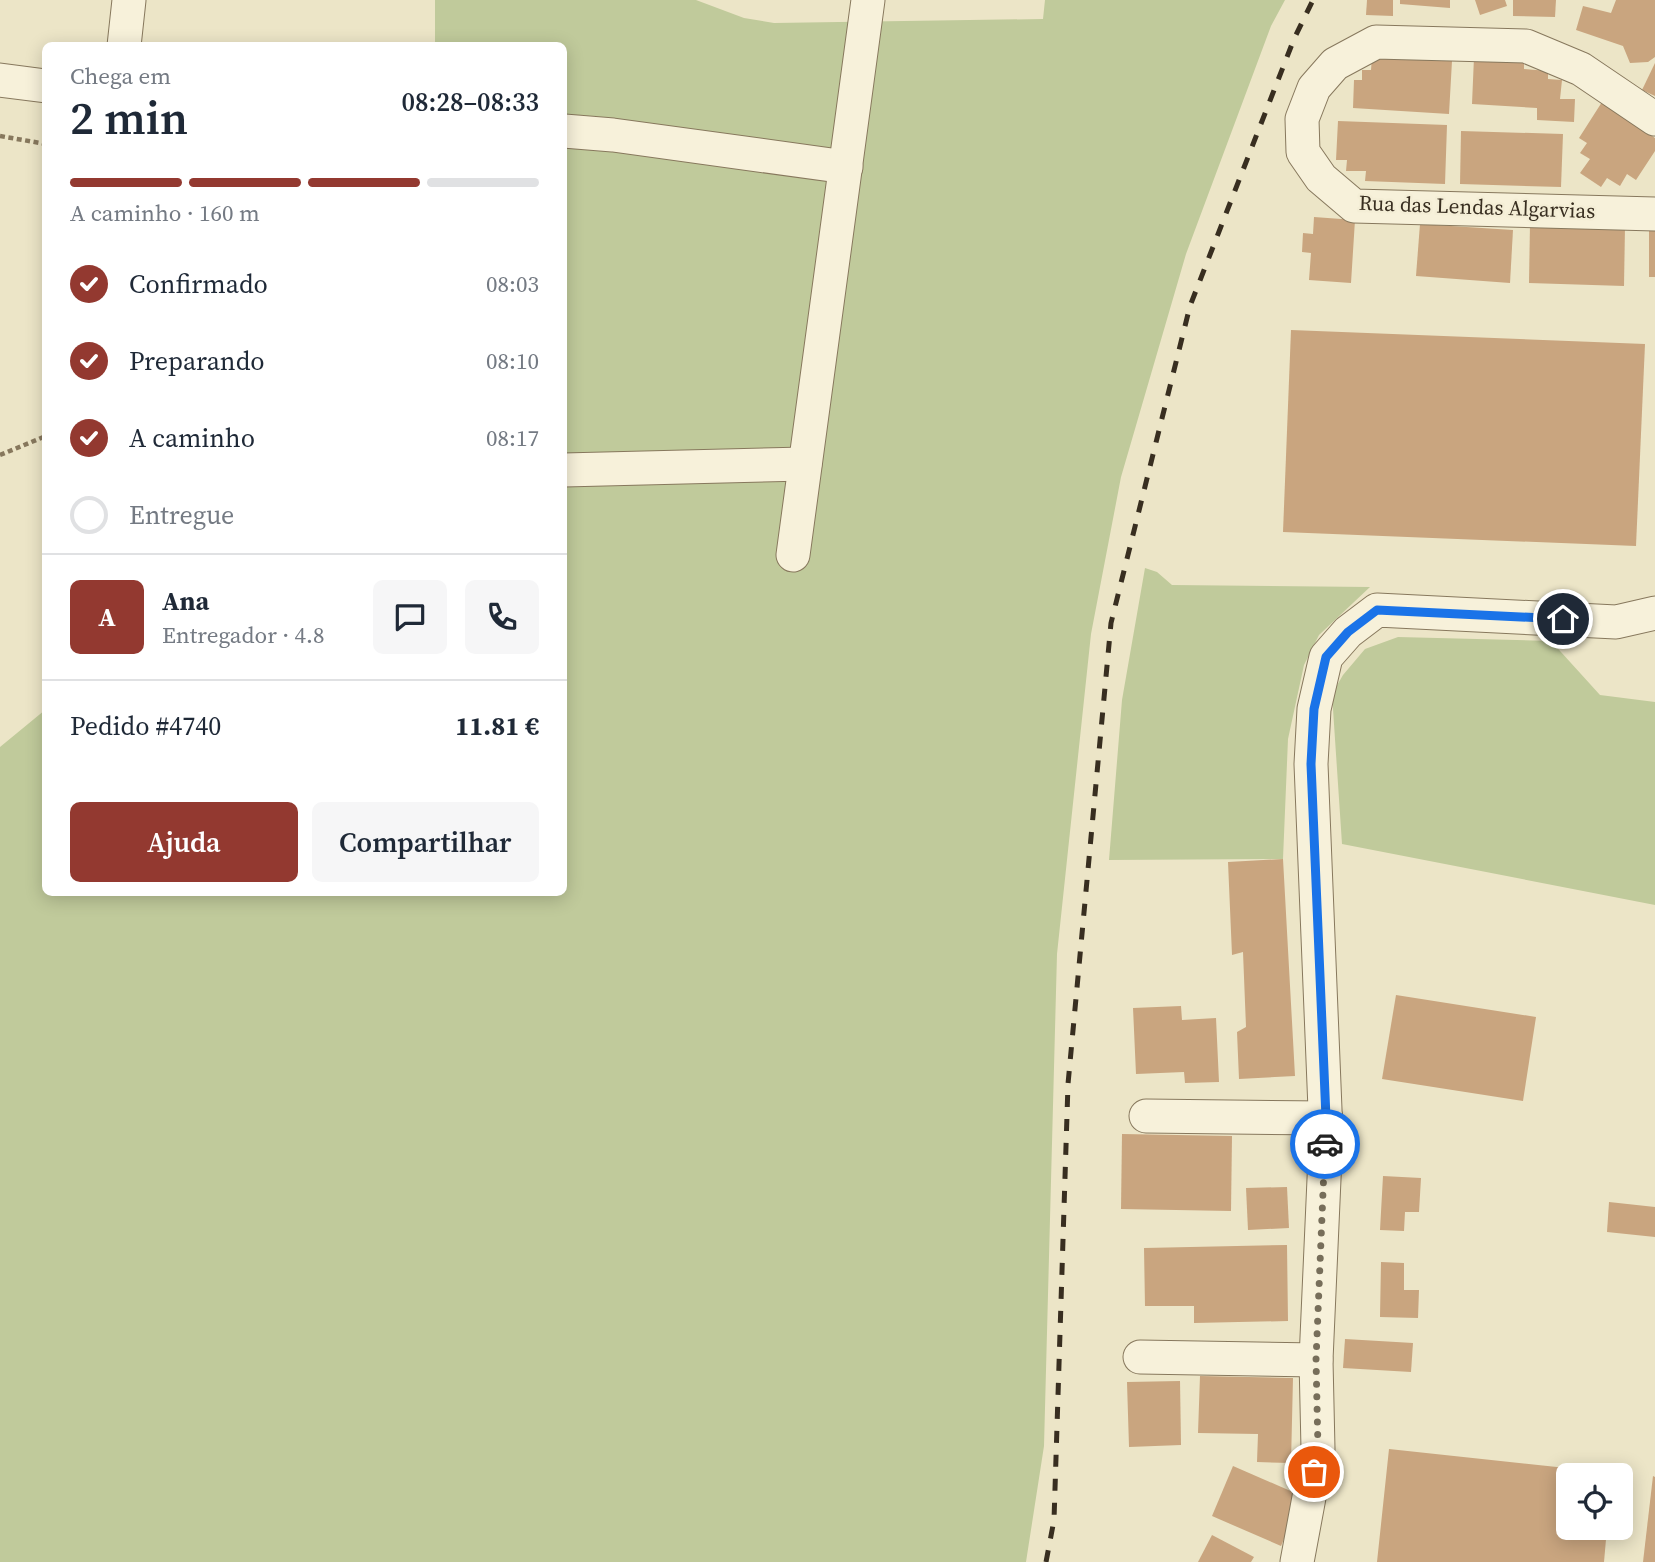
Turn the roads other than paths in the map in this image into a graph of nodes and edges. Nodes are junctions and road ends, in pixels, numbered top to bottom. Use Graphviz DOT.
graph roads {
  1 [pos="129,0"];
  2 [pos="868,0"];
  3 [pos="124,42"];
  4 [pos="0,80"];
  5 [pos="42,85"];
  6 [pos="1655,119"];
  7 [pos="567,131"];
  8 [pos="846,167"];
  9 [pos="1655,214"];
  10 [pos="805,464"];
  11 [pos="567,470"];
  12 [pos="793,555"];
  13 [pos="1655,613"];
  14 [pos="1146,1116"];
  15 [pos="1326,1118"];
  16 [pos="1140,1357"];
  17 [pos="1316,1360"];
  18 [pos="1297,1562"];
  1 -- 3 [label="street"];
  2 -- 8 [label="street"];
  4 -- 5 [label="street"];
  6 -- 9 [label="street, Rua das Lendas Algarvias"];
  7 -- 8 [label="street"];
  8 -- 10 [label="street"];
  10 -- 11 [label="street"];
  10 -- 12 [label="street"];
  13 -- 15 [label="street"];
  14 -- 15 [label="street"];
  15 -- 17 [label="street"];
  16 -- 17 [label="street"];
  17 -- 18 [label="street"];
}
